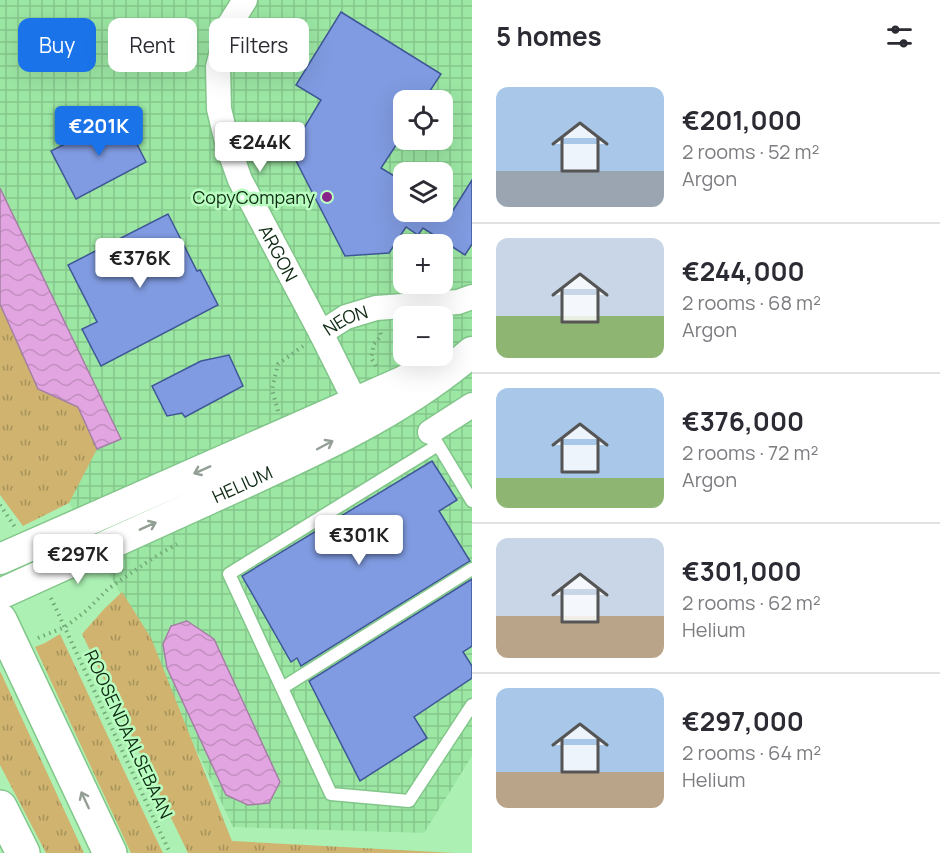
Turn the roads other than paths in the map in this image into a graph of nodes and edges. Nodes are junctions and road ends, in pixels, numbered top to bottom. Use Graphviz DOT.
graph roads {
  1 [pos="245,0"];
  2 [pos="472,297"];
  3 [pos="321,333"];
  4 [pos="472,341"];
  5 [pos="472,352"];
  6 [pos="472,405"];
  7 [pos="361,412"];
  8 [pos="434,439"];
  9 [pos="472,501"];
  10 [pos="0,559"];
  11 [pos="472,569"];
  12 [pos="0,594"];
  13 [pos="0,620"];
  14 [pos="282,688"];
  15 [pos="472,705"];
  16 [pos="0,807"];
  17 [pos="23,853"];
  18 [pos="110,853"];
  1 -- 3 [label="street, ARGON"];
  2 -- 3 [label="street, NEON"];
  3 -- 7 [label="street, NEON"];
  4 -- 7 [label="street, HELIUM"];
  5 -- 7 [label="street, HELIUM"];
  6 -- 8 [label="street"];
  7 -- 10 [label="street, HELIUM, one-way"];
  12 -- 7 [label="street, HELIUM, one-way"];
  8 -- 9 [label="lane"];
  8 -- 14 [label="lane"];
  11 -- 14 [label="lane"];
  18 -- 13 [label="main road, one-way"];
  14 -- 15 [label="lane"];
  16 -- 17 [label="main road"];
}
